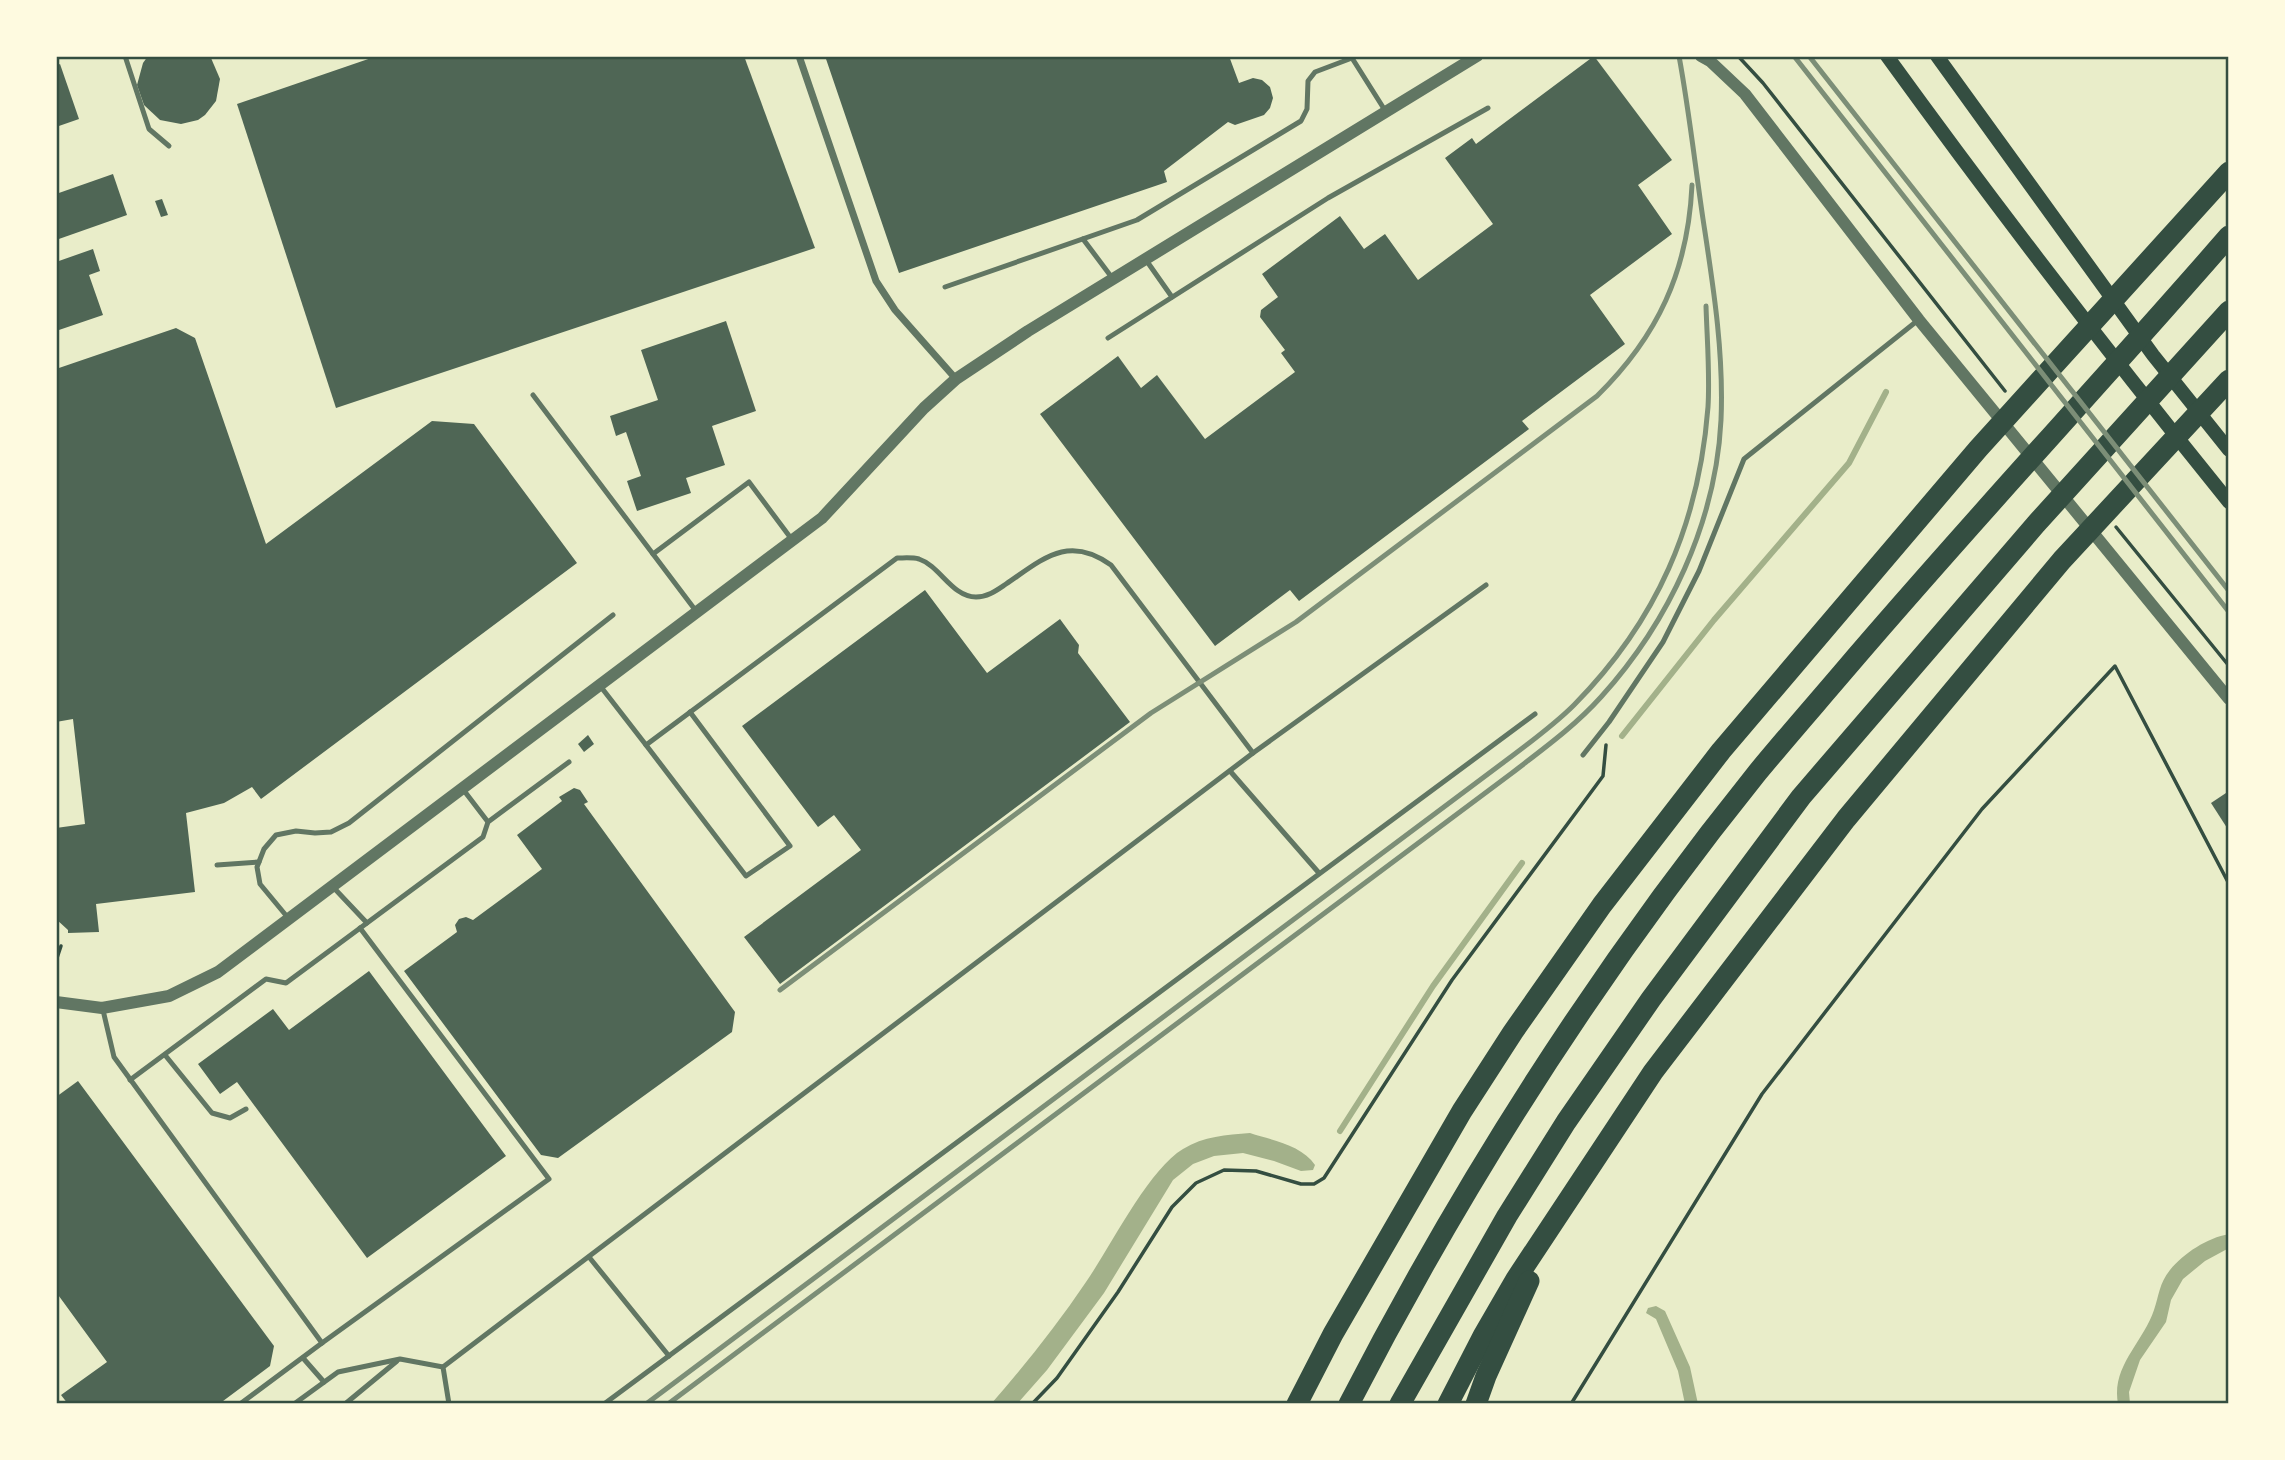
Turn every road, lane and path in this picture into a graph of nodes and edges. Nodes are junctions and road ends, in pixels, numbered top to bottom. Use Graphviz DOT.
graph roads {
  1 [pos="125,56"];
  2 [pos="799,56"];
  3 [pos="1477,56"];
  4 [pos="1701,56"];
  5 [pos="1738,56"];
  6 [pos="1887,56"];
  7 [pos="1937,56"];
  8 [pos="1352,57"];
  9 [pos="1488,108"];
  10 [pos="1386,112"];
  11 [pos="169,146"];
  12 [pos="2229,157"];
  13 [pos="2229,172"];
  14 [pos="2229,236"];
  15 [pos="1083,239"];
  16 [pos="1146,259"];
  17 [pos="2137,273"];
  18 [pos="1113,279"];
  19 [pos="944,287"];
  20 [pos="1172,298"];
  21 [pos="2229,311"];
  22 [pos="1919,320"];
  23 [pos="1108,338"];
  24 [pos="956,379"];
  25 [pos="2226,383"];
  26 [pos="533,395"];
  27 [pos="2009,397"];
  28 [pos="2229,450"];
  29 [pos="2229,502"];
  30 [pos="2115,526"];
  31 [pos="793,541"];
  32 [pos="653,554"];
  33 [pos="1486,585"];
  34 [pos="698,613"];
  35 [pos="612,615"];
  36 [pos="2229,666"];
  37 [pos="601,687"];
  38 [pos="2229,699"];
  39 [pos="690,712"];
  40 [pos="1535,714"];
  41 [pos="1609,722"];
  42 [pos="646,745"];
  43 [pos="1253,753"];
  44 [pos="1583,755"];
  45 [pos="569,762"];
  46 [pos="1230,771"];
  47 [pos="462,788"];
  48 [pos="488,822"];
  49 [pos="259,862"];
  50 [pos="217,865"];
  51 [pos="1319,873"];
  52 [pos="2229,884"];
  53 [pos="332,886"];
  54 [pos="289,919"];
  55 [pos="367,923"];
  56 [pos="360,928"];
  57 [pos="61,946"];
  58 [pos="56,961"];
  59 [pos="56,1002"];
  60 [pos="102,1008"];
  61 [pos="165,1055"];
  62 [pos="130,1080"];
  63 [pos="246,1109"];
  64 [pos="1564,1206"];
  65 [pos="589,1256"];
  66 [pos="1334,1334"];
  67 [pos="322,1343"];
  68 [pos="669,1356"];
  69 [pos="303,1358"];
  70 [pos="400,1359"];
  71 [pos="443,1367"];
  72 [pos="324,1382"];
  73 [pos="240,1404"];
  74 [pos="294,1404"];
  75 [pos="345,1404"];
  76 [pos="449,1404"];
  77 [pos="604,1404"];
  78 [pos="1032,1404"];
  79 [pos="1281,1404"];
  80 [pos="1297,1404"];
  81 [pos="1349,1404"];
  82 [pos="1400,1404"];
  83 [pos="1448,1404"];
  84 [pos="1476,1404"];
  85 [pos="1571,1404"];
  1 -- 11 [label="lane"];
  2 -- 24 [label="street"];
  3 -- 10 [label="street"];
  4 -- 22 [label="street"];
  5 -- 27 [label="path"];
  6 -- 29 [label="main road"];
  7 -- 28 [label="main road"];
  8 -- 10 [label="lane"];
  8 -- 15 [label="lane"];
  9 -- 20 [label="lane"];
  10 -- 16 [label="street"];
  12 -- 17 [label="highway"];
  13 -- 17 [label="highway"];
  14 -- 81 [label="highway"];
  15 -- 18 [label="lane"];
  15 -- 19 [label="lane"];
  16 -- 18 [label="street"];
  16 -- 20 [label="lane"];
  17 -- 66 [label="highway"];
  18 -- 24 [label="street"];
  20 -- 23 [label="lane"];
  21 -- 82 [label="highway"];
  22 -- 38 [label="street"];
  22 -- 41 [label="lane"];
  24 -- 31 [label="street"];
  25 -- 64 [label="highway"];
  26 -- 32 [label="lane"];
  30 -- 36 [label="path"];
  31 -- 32 [label="lane"];
  31 -- 34 [label="street"];
  32 -- 34 [label="lane"];
  33 -- 43 [label="lane"];
  34 -- 37 [label="street"];
  35 -- 49 [label="lane"];
  37 -- 42 [label="lane"];
  37 -- 47 [label="street"];
  39 -- 42 [label="lane"];
  39 -- 42 [label="lane"];
  39 -- 43 [label="lane"];
  40 -- 51 [label="lane"];
  41 -- 44 [label="lane"];
  41 -- 78 [label="path"];
  43 -- 46 [label="lane"];
  45 -- 48 [label="lane"];
  46 -- 51 [label="lane"];
  46 -- 65 [label="lane"];
  47 -- 48 [label="lane"];
  47 -- 53 [label="street"];
  48 -- 55 [label="lane"];
  49 -- 50 [label="lane"];
  49 -- 54 [label="lane"];
  51 -- 68 [label="lane"];
  52 -- 85 [label="path"];
  53 -- 54 [label="street"];
  53 -- 55 [label="lane"];
  54 -- 60 [label="street"];
  55 -- 56 [label="lane"];
  56 -- 61 [label="lane"];
  56 -- 67 [label="lane"];
  57 -- 58 [label="path"];
  59 -- 60 [label="street"];
  60 -- 62 [label="lane"];
  61 -- 62 [label="lane"];
  61 -- 63 [label="lane"];
  62 -- 67 [label="lane"];
  64 -- 83 [label="highway"];
  64 -- 84 [label="highway"];
  65 -- 68 [label="lane"];
  65 -- 71 [label="lane"];
  66 -- 79 [label="highway"];
  66 -- 80 [label="highway"];
  67 -- 69 [label="lane"];
  68 -- 77 [label="lane"];
  69 -- 72 [label="lane"];
  69 -- 73 [label="lane"];
  70 -- 71 [label="lane"];
  70 -- 72 [label="lane"];
  70 -- 75 [label="lane"];
  71 -- 76 [label="lane"];
  72 -- 74 [label="lane"];
}
